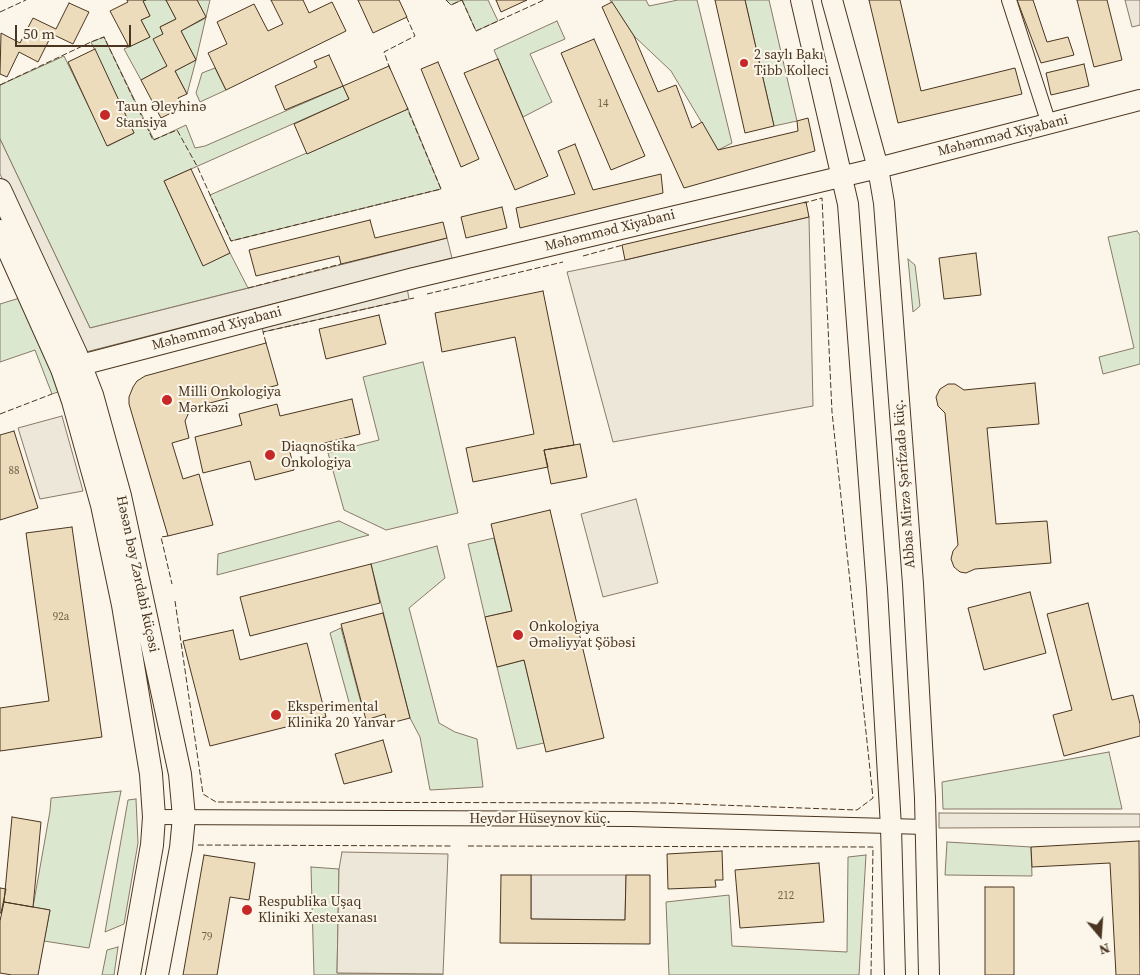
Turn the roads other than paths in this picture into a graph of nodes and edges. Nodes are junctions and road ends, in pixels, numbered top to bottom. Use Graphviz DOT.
graph roads {
  1 [pos="801,0"];
  2 [pos="832,0"];
  3 [pos="1009,0"];
  4 [pos="1140,100"];
  5 [pos="1049,124"];
  6 [pos="878,168"];
  7 [pos="843,176"];
  8 [pos="0,190"];
  9 [pos="0,231"];
  10 [pos="81,365"];
  11 [pos="154,817"];
  12 [pos="184,817"];
  13 [pos="891,827"];
  14 [pos="926,827"];
  15 [pos="152,845"];
  16 [pos="181,848"];
  17 [pos="129,975"];
  18 [pos="157,975"];
  19 [pos="895,975"];
  20 [pos="929,975"];
  1 -- 7 [label="main road"];
  2 -- 6 [label="main road, Abbas Mirzə Şərifzadə küç."];
  3 -- 5 [label="street"];
  4 -- 5 [label="main road, Məhəmməd Xiyabani"];
  5 -- 6 [label="main road, Məhəmməd Xiyabani"];
  6 -- 7 [label="main road, Məhəmməd Xiyabani"];
  6 -- 14 [label="main road, Abbas Mirzə Şərifzadə küç."];
  7 -- 10 [label="main road, Məhəmməd Xiyabani"];
  7 -- 13 [label="main road"];
  8 -- 10 [label="main road, Həsən bəy Zərdabi küçəsi"];
  9 -- 11 [label="main road, Həsən bəy Zərdabi küçəsi"];
  10 -- 12 [label="main road, Həsən bəy Zərdabi küçəsi"];
  11 -- 12 [label="street, Heydər Hüseynov küç."];
  11 -- 15 [label="main road, Həsən bəy Zərdabi küçəsi"];
  12 -- 13 [label="street, Heydər Hüseynov küç."];
  12 -- 16 [label="main road, Həsən bəy Zərdabi küçəsi"];
  13 -- 14 [label="street, Heydər Hüseynov küç."];
  13 -- 19 [label="main road"];
  14 -- 20 [label="main road, Abbas Mirzə Şərifzadə küç."];
  15 -- 16 [label="main road"];
  15 -- 17 [label="main road, Həsən bəy Zərdabi küçəsi"];
  16 -- 18 [label="main road, Həsən bəy Zərdabi küçəsi"];
}
